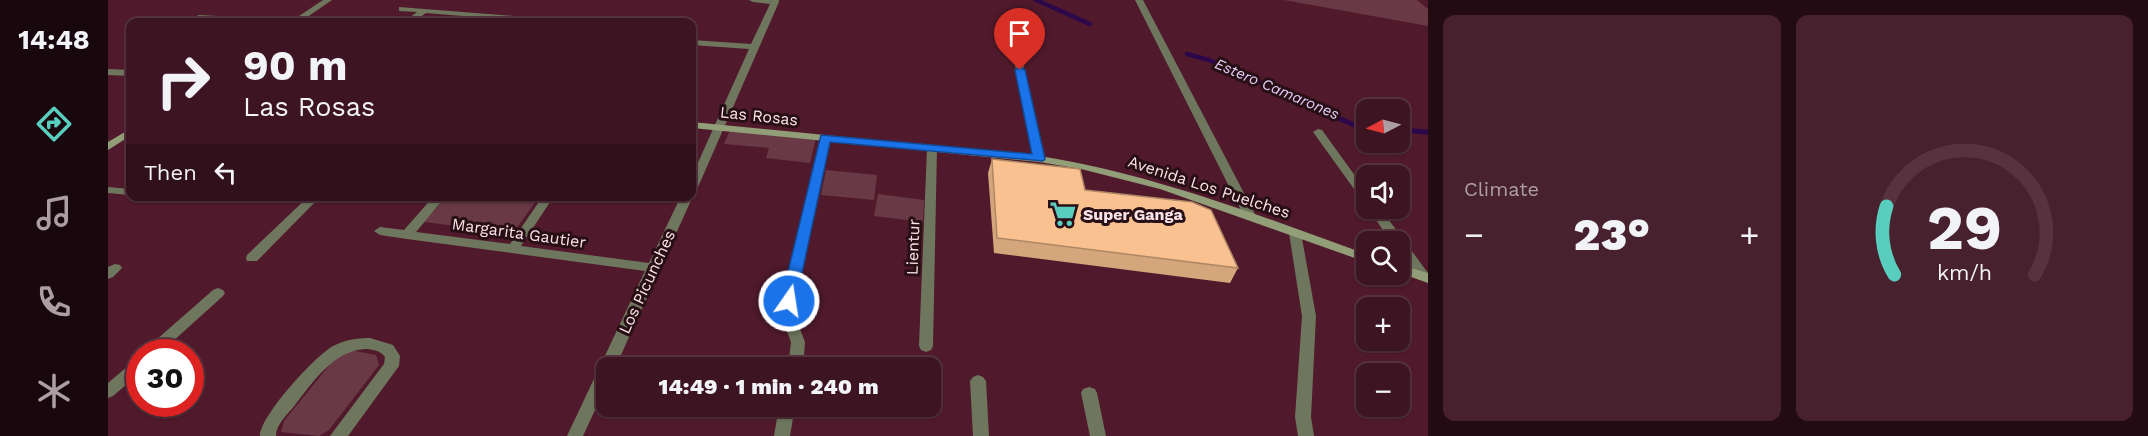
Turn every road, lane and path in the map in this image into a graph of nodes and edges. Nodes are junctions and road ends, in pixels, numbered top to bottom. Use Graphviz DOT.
graph roads {
  1 [pos="328,0"];
  2 [pos="753,0"];
  3 [pos="1138,0"];
  4 [pos="775,1"];
  5 [pos="402,9"];
  6 [pos="424,11"];
  7 [pos="199,17"];
  8 [pos="218,18"];
  9 [pos="301,18"];
  10 [pos="414,18"];
  11 [pos="487,18"];
  12 [pos="696,42"];
  13 [pos="755,47"];
  14 [pos="1016,51"];
  15 [pos="108,72"];
  16 [pos="126,74"];
  17 [pos="696,125"];
  18 [pos="719,128"];
  19 [pos="1318,132"];
  20 [pos="126,135"];
  21 [pos="825,138"];
  22 [pos="108,147"];
  23 [pos="932,148"];
  24 [pos="1039,159"];
  25 [pos="696,178"];
  26 [pos="1356,184"];
  27 [pos="108,190"];
  28 [pos="126,192"];
  29 [pos="311,201"];
  30 [pos="437,201"];
  31 [pos="546,201"];
  32 [pos="685,201"];
  33 [pos="1250,216"];
  34 [pos="380,231"];
  35 [pos="1295,233"];
  36 [pos="407,235"];
  37 [pos="513,249"];
  38 [pos="1356,254"];
  39 [pos="1410,257"];
  40 [pos="252,258"];
  41 [pos="653,268"];
  42 [pos="1410,272"];
  43 [pos="1426,277"];
  44 [pos="218,293"];
  45 [pos="167,339"];
  46 [pos="926,346"];
  47 [pos="611,357"];
  48 [pos="797,357"];
  49 [pos="126,376"];
  50 [pos="978,381"];
  51 [pos="596,389"];
  52 [pos="108,392"];
  53 [pos="1089,393"];
  54 [pos="785,417"];
  55 [pos="268,436"];
  56 [pos="338,436"];
  57 [pos="574,436"];
  58 [pos="782,436"];
  59 [pos="981,436"];
  60 [pos="1098,436"];
  61 [pos="1306,436"];
  1 -- 9 [label="street"];
  2 -- 4 [label="street"];
  3 -- 33 [label="street"];
  4 -- 13 [label="street"];
  5 -- 6 [label="street"];
  6 -- 10 [label="street"];
  6 -- 11 [label="street"];
  7 -- 8 [label="street"];
  12 -- 13 [label="street"];
  13 -- 18 [label="street"];
  14 -- 24 [label="street"];
  15 -- 16 [label="street"];
  17 -- 18 [label="main road, Las Rosas"];
  18 -- 21 [label="main road, Las Rosas"];
  18 -- 25 [label="street"];
  19 -- 26 [label="street"];
  20 -- 22 [label="main road"];
  21 -- 23 [label="main road, Las Rosas"];
  21 -- 48 [label="street"];
  23 -- 24 [label="main road, Las Rosas"];
  23 -- 46 [label="street, Lientur"];
  24 -- 33 [label="main road, Avenida Los Puelches"];
  27 -- 28 [label="street"];
  29 -- 40 [label="street"];
  30 -- 36 [label="street"];
  31 -- 37 [label="street"];
  32 -- 41 [label="street, Los Picunches"];
  33 -- 35 [label="main road, Avenida Los Puelches"];
  34 -- 36 [label="street, Margarita Gautier"];
  35 -- 38 [label="main road, Avenida Los Puelches"];
  35 -- 61 [label="street"];
  36 -- 37 [label="street, Margarita Gautier"];
  37 -- 41 [label="street, Margarita Gautier"];
  39 -- 43 [label="street"];
  41 -- 47 [label="street, Los Picunches"];
  42 -- 43 [label="main road"];
  44 -- 45 [label="street"];
  49 -- 52 [label="street"];
  50 -- 59 [label="street"];
  51 -- 57 [label="street, Los Picunches"];
  53 -- 60 [label="street"];
  54 -- 58 [label="street"];
  55 -- 56 [label="street"];
}
